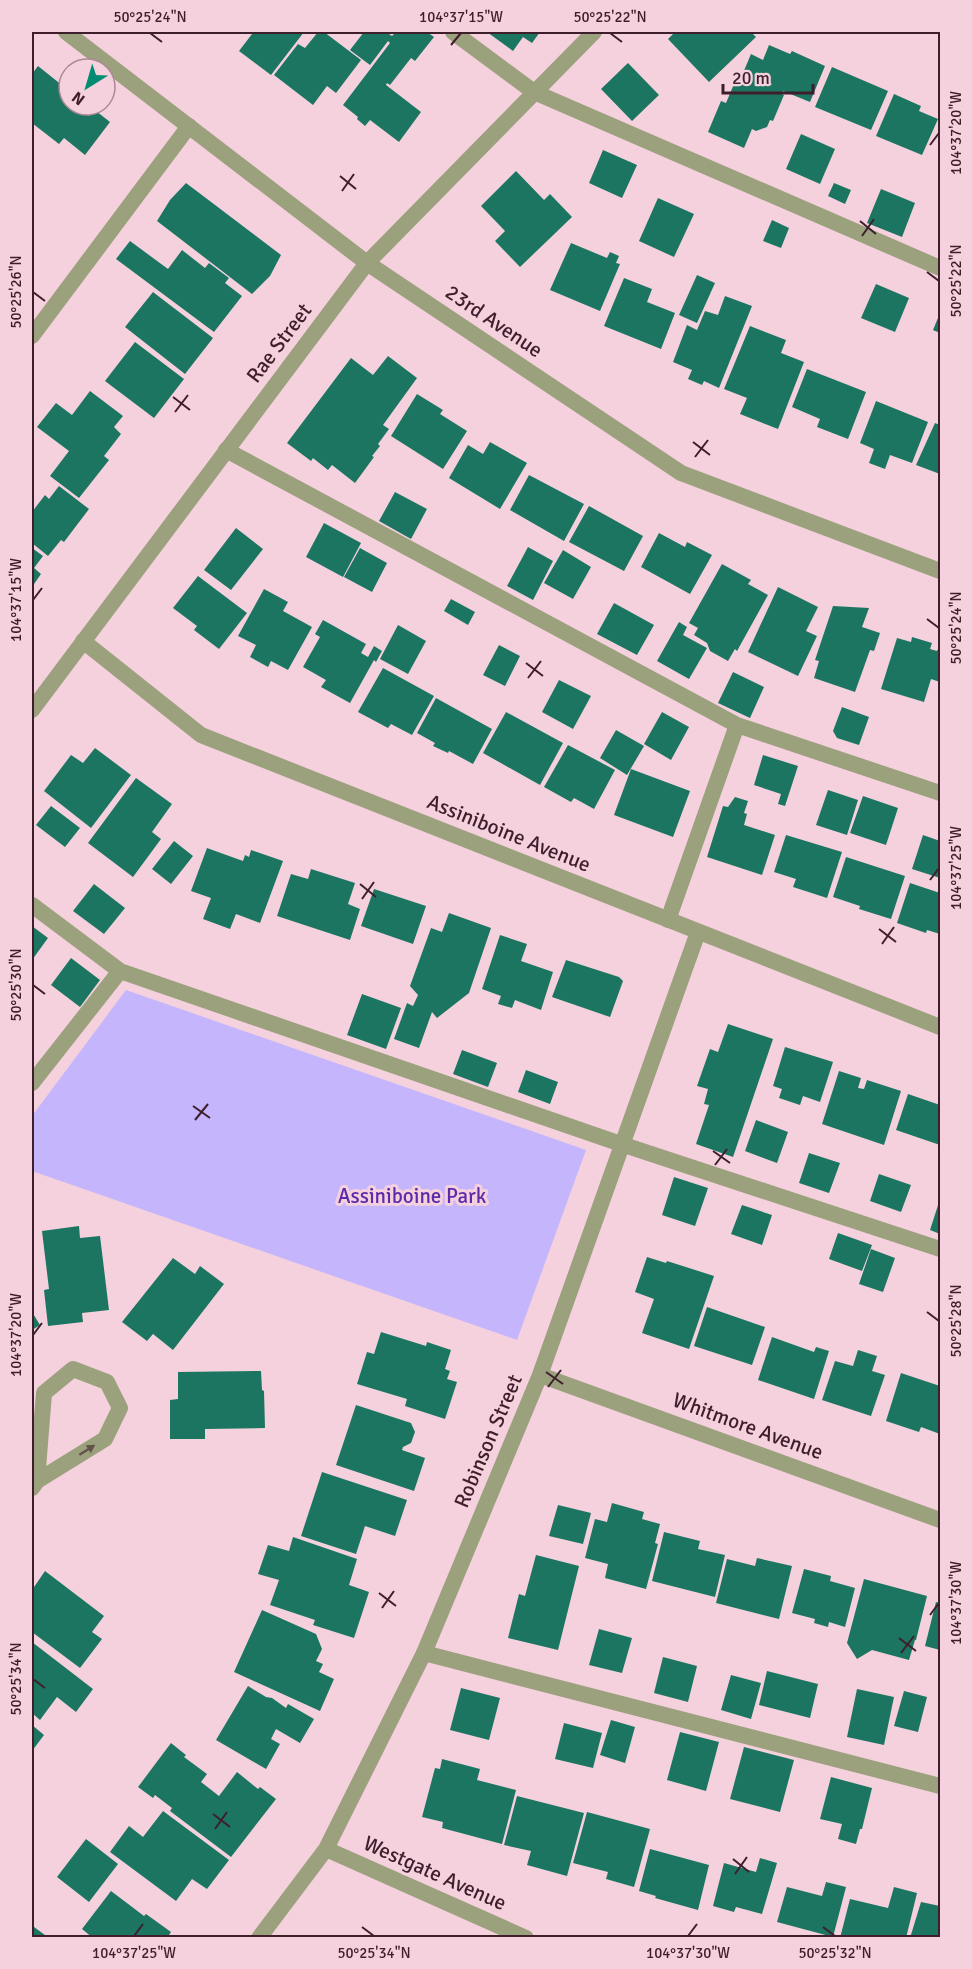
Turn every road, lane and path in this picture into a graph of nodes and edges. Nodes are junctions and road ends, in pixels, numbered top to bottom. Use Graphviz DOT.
graph roads {
  1 [pos="66,32"];
  2 [pos="453,32"];
  3 [pos="594,32"];
  4 [pos="534,92"];
  5 [pos="189,126"];
  6 [pos="367,263"];
  7 [pos="940,268"];
  8 [pos="32,336"];
  9 [pos="226,450"];
  10 [pos="940,571"];
  11 [pos="83,641"];
  12 [pos="32,710"];
  13 [pos="737,725"];
  14 [pos="940,793"];
  15 [pos="32,905"];
  16 [pos="668,920"];
  17 [pos="698,932"];
  18 [pos="120,971"];
  19 [pos="940,1027"];
  20 [pos="32,1083"];
  21 [pos="621,1143"];
  22 [pos="940,1249"];
  23 [pos="540,1375"];
  24 [pos="34,1485"];
  25 [pos="940,1520"];
  26 [pos="424,1653"];
  27 [pos="940,1786"];
  28 [pos="326,1849"];
  29 [pos="259,1938"];
  30 [pos="526,1938"];
  1 -- 5 [label="street, 23rd Avenue"];
  2 -- 4 [label="street"];
  3 -- 4 [label="street, Rae Street"];
  4 -- 6 [label="street, Rae Street"];
  4 -- 7 [label="street"];
  5 -- 6 [label="street, 23rd Avenue"];
  5 -- 8 [label="street"];
  6 -- 9 [label="street, Rae Street"];
  6 -- 10 [label="street, 23rd Avenue"];
  9 -- 11 [label="street, Rae Street"];
  9 -- 13 [label="street"];
  11 -- 12 [label="street, Rae Street"];
  11 -- 16 [label="street, Assiniboine Avenue"];
  13 -- 14 [label="street"];
  13 -- 16 [label="street"];
  15 -- 18 [label="street"];
  16 -- 17 [label="street, Assiniboine Avenue"];
  17 -- 19 [label="street, Assiniboine Avenue"];
  17 -- 21 [label="street, Robinson Street"];
  18 -- 20 [label="street"];
  18 -- 21 [label="street"];
  21 -- 22 [label="street"];
  21 -- 23 [label="street, Robinson Street"];
  23 -- 25 [label="street, Whitmore Avenue"];
  23 -- 26 [label="street, Robinson Street"];
  24 -- 24 [label="street, one-way"];
  26 -- 27 [label="street"];
  26 -- 28 [label="street, Robinson Street"];
  28 -- 29 [label="street, Robinson Street"];
  28 -- 30 [label="street, Westgate Avenue"];
}
